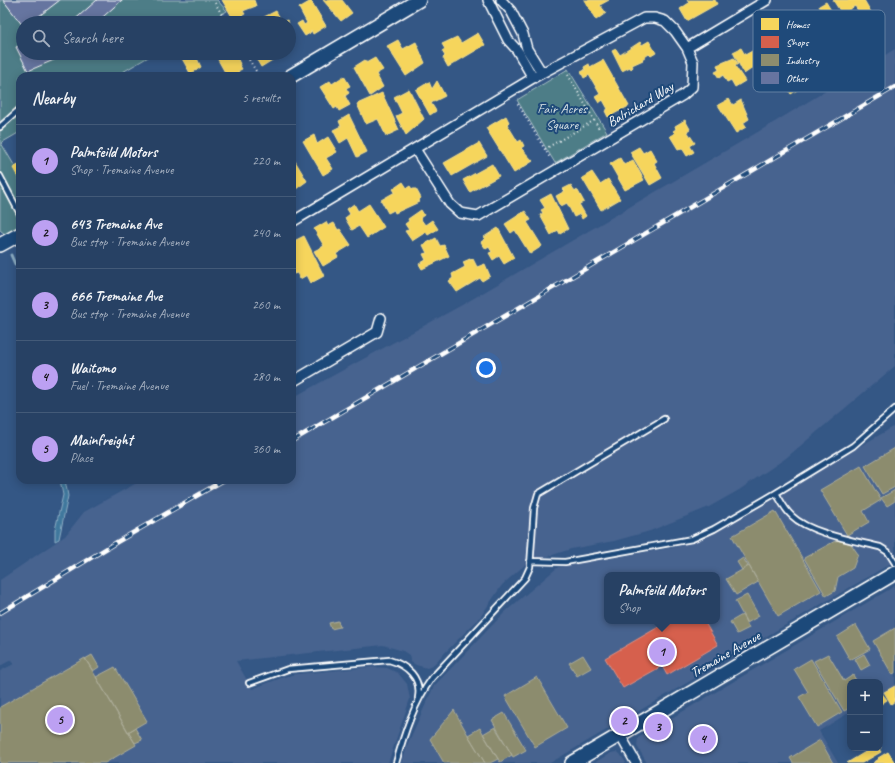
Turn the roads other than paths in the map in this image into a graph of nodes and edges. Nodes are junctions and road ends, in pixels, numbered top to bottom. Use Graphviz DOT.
graph roads {
  1 [pos="419,0"];
  2 [pos="488,0"];
  3 [pos="501,0"];
  4 [pos="767,0"];
  5 [pos="687,48"];
  6 [pos="296,73"];
  7 [pos="542,73"];
  8 [pos="533,78"];
  9 [pos="16,113"];
  10 [pos="0,127"];
  11 [pos="415,149"];
  12 [pos="0,176"];
  13 [pos="16,206"];
  14 [pos="296,220"];
  15 [pos="16,236"];
  16 [pos="0,245"];
  17 [pos="381,318"];
  18 [pos="296,380"];
  19 [pos="895,409"];
  20 [pos="664,419"];
  21 [pos="776,493"];
  22 [pos="530,561"];
  23 [pos="895,563"];
  24 [pos="895,573"];
  25 [pos="249,683"];
  26 [pos="418,702"];
  27 [pos="620,735"];
  28 [pos="396,763"];
  29 [pos="572,763"];
  30 [pos="636,763"];
  1 -- 6 [label="main road"];
  2 -- 8 [label="street"];
  3 -- 7 [label="street"];
  4 -- 5 [label="street"];
  5 -- 7 [label="street, Balrickard Way"];
  5 -- 11 [label="street, Balrickard Way"];
  7 -- 8 [label="street, Balrickard Way"];
  8 -- 11 [label="street, Balrickard Way"];
  9 -- 10 [label="lane"];
  11 -- 14 [label="street, Balrickard Way"];
  12 -- 13 [label="lane"];
  15 -- 16 [label="main road"];
  17 -- 18 [label="street"];
  19 -- 21 [label="lane"];
  20 -- 22 [label="lane"];
  21 -- 22 [label="lane"];
  21 -- 23 [label="lane"];
  22 -- 26 [label="lane"];
  24 -- 27 [label="main road, Tremaine Avenue"];
  25 -- 26 [label="lane"];
  26 -- 28 [label="lane"];
  27 -- 29 [label="main road, Tremaine Avenue"];
  27 -- 30 [label="street"];
}
